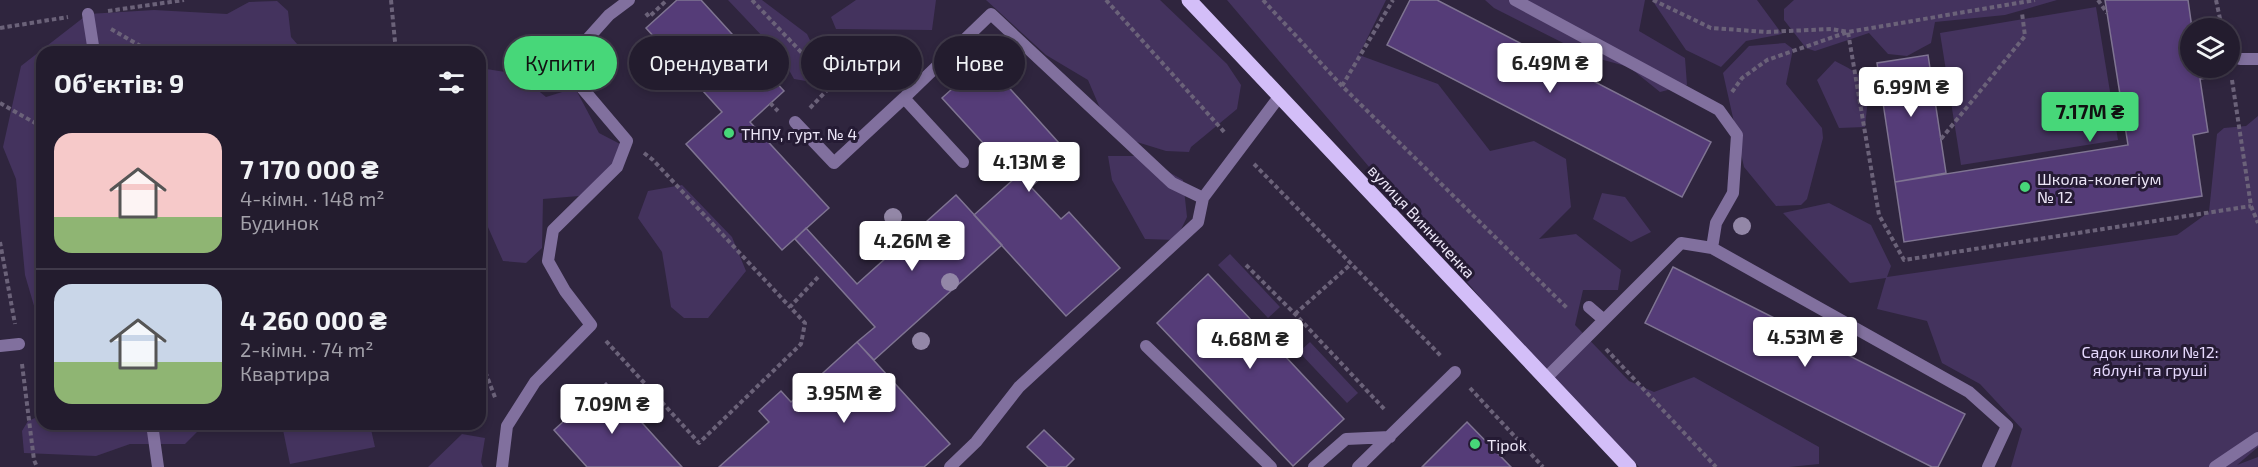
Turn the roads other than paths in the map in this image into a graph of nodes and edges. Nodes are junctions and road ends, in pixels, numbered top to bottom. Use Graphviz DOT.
graph roads {
  1 [pos="629,0"];
  2 [pos="1189,0"];
  3 [pos="1515,0"];
  4 [pos="88,14"];
  5 [pos="93,46"];
  6 [pos="2240,59"];
  7 [pos="2258,59"];
  8 [pos="1279,97"];
  9 [pos="904,98"];
  10 [pos="795,122"];
  11 [pos="963,162"];
  12 [pos="1203,198"];
  13 [pos="1712,248"];
  14 [pos="1589,307"];
  15 [pos="1604,320"];
  16 [pos="18,344"];
  17 [pos="0,346"];
  18 [pos="1146,346"];
  19 [pos="1455,372"];
  20 [pos="1545,379"];
  21 [pos="153,430"];
  22 [pos="1390,437"];
  23 [pos="2258,438"];
  24 [pos="158,467"];
  25 [pos="502,467"];
  26 [pos="950,467"];
  27 [pos="1271,467"];
  28 [pos="1314,467"];
  29 [pos="1358,467"];
  30 [pos="1629,467"];
  31 [pos="1988,467"];
  32 [pos="2215,467"];
  1 -- 25 [label="lane"];
  2 -- 8 [label="main road, вулиця Винниченка"];
  3 -- 13 [label="lane"];
  4 -- 5 [label="lane"];
  6 -- 7 [label="lane"];
  8 -- 12 [label="lane"];
  8 -- 20 [label="main road, вулиця Винниченка"];
  9 -- 10 [label="lane"];
  9 -- 11 [label="lane"];
  9 -- 12 [label="lane"];
  12 -- 26 [label="lane"];
  13 -- 15 [label="lane"];
  13 -- 31 [label="lane"];
  14 -- 15 [label="lane"];
  15 -- 20 [label="lane"];
  16 -- 17 [label="lane"];
  18 -- 27 [label="lane"];
  19 -- 22 [label="lane"];
  20 -- 30 [label="main road, вулиця Винниченка"];
  21 -- 24 [label="lane"];
  22 -- 28 [label="lane"];
  22 -- 29 [label="lane"];
  23 -- 32 [label="lane"];
}
